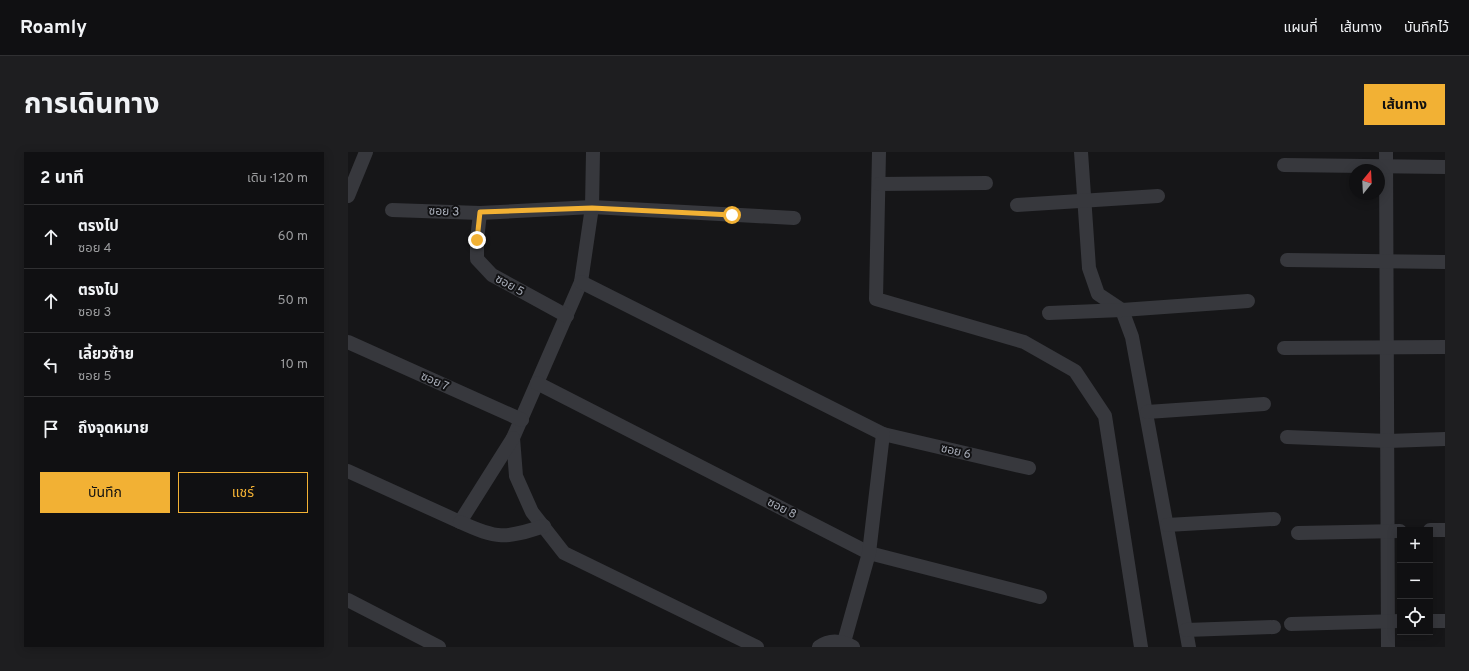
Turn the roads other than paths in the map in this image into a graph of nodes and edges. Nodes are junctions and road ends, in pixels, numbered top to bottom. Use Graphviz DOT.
graph roads {
  1 [pos="366,152"];
  2 [pos="593,152"];
  3 [pos="879,152"];
  4 [pos="1082,152"];
  5 [pos="1386,152"];
  6 [pos="1284,165"];
  7 [pos="1386,167"];
  8 [pos="1445,167"];
  9 [pos="986,183"];
  10 [pos="879,184"];
  11 [pos="348,196"];
  12 [pos="1158,196"];
  13 [pos="1084,200"];
  14 [pos="1017,205"];
  15 [pos="592,208"];
  16 [pos="392,210"];
  17 [pos="480,212"];
  18 [pos="794,218"];
  19 [pos="1287,260"];
  20 [pos="1387,261"];
  21 [pos="1445,262"];
  22 [pos="581,282"];
  23 [pos="1248,300"];
  24 [pos="1122,310"];
  25 [pos="1049,313"];
  26 [pos="567,316"];
  27 [pos="348,342"];
  28 [pos="1387,347"];
  29 [pos="1284,348"];
  30 [pos="1445,348"];
  31 [pos="538,383"];
  32 [pos="1264,404"];
  33 [pos="1147,412"];
  34 [pos="522,420"];
  35 [pos="883,434"];
  36 [pos="1287,437"];
  37 [pos="513,438"];
  38 [pos="1445,439"];
  39 [pos="1388,441"];
  40 [pos="1029,468"];
  41 [pos="348,471"];
  42 [pos="1274,519"];
  43 [pos="460,522"];
  44 [pos="1167,525"];
  45 [pos="544,526"];
  46 [pos="1433,530"];
  47 [pos="1445,530"];
  48 [pos="1394,531"];
  49 [pos="1298,533"];
  50 [pos="869,553"];
  51 [pos="1040,597"];
  52 [pos="348,600"];
  53 [pos="1394,621"];
  54 [pos="1433,621"];
  55 [pos="1445,621"];
  56 [pos="1291,624"];
  57 [pos="1274,627"];
  58 [pos="1186,630"];
  59 [pos="849,645"];
  60 [pos="439,647"];
  61 [pos="757,647"];
  62 [pos="819,647"];
  63 [pos="1141,647"];
  64 [pos="1189,647"];
  65 [pos="1388,647"];
  1 -- 11 [label="street"];
  2 -- 15 [label="street"];
  3 -- 10 [label="street"];
  4 -- 13 [label="street"];
  5 -- 7 [label="street"];
  6 -- 7 [label="street"];
  7 -- 8 [label="street"];
  7 -- 20 [label="street"];
  9 -- 10 [label="street"];
  10 -- 63 [label="street"];
  12 -- 13 [label="street"];
  13 -- 14 [label="street"];
  13 -- 24 [label="street"];
  15 -- 17 [label="street, ซอย 3"];
  15 -- 18 [label="street, ซอย 3"];
  15 -- 22 [label="street"];
  16 -- 17 [label="street, ซอย 3"];
  17 -- 26 [label="street, ซอย 5"];
  19 -- 20 [label="street"];
  20 -- 21 [label="street"];
  20 -- 28 [label="street"];
  22 -- 26 [label="street"];
  22 -- 35 [label="street, ซอย 6"];
  23 -- 24 [label="street"];
  24 -- 25 [label="street"];
  24 -- 33 [label="street"];
  26 -- 31 [label="street"];
  27 -- 34 [label="street, ซอย 7"];
  28 -- 29 [label="street"];
  28 -- 30 [label="street"];
  28 -- 39 [label="street"];
  31 -- 34 [label="street"];
  31 -- 50 [label="street, ซอย 8"];
  32 -- 33 [label="street"];
  33 -- 44 [label="street"];
  34 -- 37 [label="street"];
  35 -- 40 [label="street, ซอย 6"];
  35 -- 50 [label="street"];
  36 -- 39 [label="street"];
  37 -- 43 [label="street"];
  37 -- 45 [label="street"];
  38 -- 39 [label="street"];
  39 -- 48 [label="street"];
  41 -- 43 [label="street"];
  42 -- 44 [label="street"];
  43 -- 45 [label="street"];
  44 -- 58 [label="street"];
  45 -- 61 [label="street"];
  46 -- 47 [label="street"];
  48 -- 49 [label="street"];
  48 -- 53 [label="street"];
  50 -- 51 [label="street, ซอย 8"];
  50 -- 59 [label="street"];
  52 -- 60 [label="street"];
  53 -- 56 [label="street"];
  53 -- 65 [label="street"];
  54 -- 55 [label="street"];
  57 -- 58 [label="street"];
  58 -- 64 [label="street"];
  59 -- 62 [label="street"];
}
